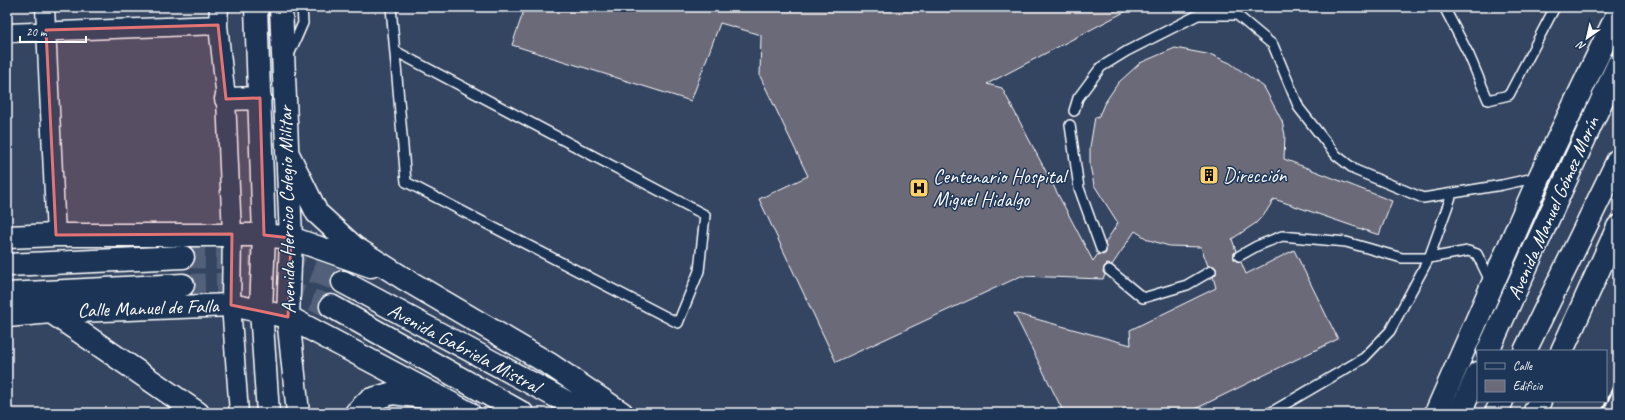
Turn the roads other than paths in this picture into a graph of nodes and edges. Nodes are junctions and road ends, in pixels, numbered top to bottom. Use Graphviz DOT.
graph roads {
  1 [pos="45,7"];
  2 [pos="219,7"];
  3 [pos="256,7"];
  4 [pos="281,7"];
  5 [pos="302,7"];
  6 [pos="391,7"];
  7 [pos="1444,7"];
  8 [pos="1555,7"];
  9 [pos="1618,13"];
  10 [pos="218,25"];
  11 [pos="46,30"];
  12 [pos="7,33"];
  13 [pos="395,50"];
  14 [pos="1618,65"];
  15 [pos="283,70"];
  16 [pos="1580,92"];
  17 [pos="260,98"];
  18 [pos="226,99"];
  19 [pos="1074,111"];
  20 [pos="1594,118"];
  21 [pos="1070,125"];
  22 [pos="286,152"];
  23 [pos="1618,160"];
  24 [pos="1540,176"];
  25 [pos="1452,194"];
  26 [pos="1618,227"];
  27 [pos="56,234"];
  28 [pos="232,234"];
  29 [pos="264,235"];
  30 [pos="7,237"];
  31 [pos="291,238"];
  32 [pos="1101,249"];
  33 [pos="1239,256"];
  34 [pos="183,258"];
  35 [pos="1429,258"];
  36 [pos="7,265"];
  37 [pos="1109,270"];
  38 [pos="1211,271"];
  39 [pos="403,278"];
  40 [pos="342,282"];
  41 [pos="183,285"];
  42 [pos="1492,286"];
  43 [pos="7,294"];
  44 [pos="231,305"];
  45 [pos="331,306"];
  46 [pos="261,310"];
  47 [pos="51,312"];
  48 [pos="7,316"];
  49 [pos="288,317"];
  50 [pos="1488,350"];
  51 [pos="1525,350"];
  52 [pos="1562,350"];
  53 [pos="1462,354"];
  54 [pos="1474,382"];
  55 [pos="446,400"];
  56 [pos="1502,402"];
  57 [pos="1540,402"];
  58 [pos="198,413"];
  59 [pos="239,413"];
  60 [pos="268,413"];
  61 [pos="298,413"];
  62 [pos="356,413"];
  63 [pos="469,413"];
  64 [pos="522,413"];
  65 [pos="587,413"];
  66 [pos="622,413"];
  67 [pos="1270,413"];
  68 [pos="1436,413"];
  69 [pos="1460,413"];
  70 [pos="1496,413"];
  71 [pos="1534,413"];
  1 -- 11 [label="street"];
  2 -- 10 [label="street"];
  3 -- 17 [label="street, Avenida Heroico Colegio Militar"];
  4 -- 15 [label="street, Avenida Heroico Colegio Militar"];
  5 -- 15 [label="lane"];
  6 -- 13 [label="lane"];
  7 -- 8 [label="lane"];
  9 -- 16 [label="street"];
  10 -- 11 [label="street"];
  10 -- 18 [label="street"];
  11 -- 12 [label="street"];
  11 -- 27 [label="street"];
  13 -- 13 [label="lane"];
  14 -- 20 [label="street, Avenida Manuel Gómez Morín"];
  15 -- 22 [label="street, Avenida Heroico Colegio Militar"];
  16 -- 20 [label="street"];
  16 -- 24 [label="street"];
  17 -- 18 [label="street"];
  17 -- 29 [label="street, Avenida Heroico Colegio Militar"];
  18 -- 28 [label="street"];
  19 -- 25 [label="lane"];
  20 -- 50 [label="street, Avenida Manuel Gómez Morín"];
  21 -- 32 [label="lane"];
  22 -- 31 [label="street, Avenida Heroico Colegio Militar"];
  22 -- 39 [label="street"];
  23 -- 51 [label="street"];
  24 -- 25 [label="lane"];
  24 -- 42 [label="street"];
  25 -- 35 [label="lane"];
  26 -- 52 [label="street"];
  27 -- 28 [label="street"];
  27 -- 30 [label="street"];
  28 -- 29 [label="street"];
  28 -- 44 [label="street"];
  29 -- 31 [label="street"];
  29 -- 46 [label="street, Avenida Heroico Colegio Militar"];
  31 -- 39 [label="street"];
  31 -- 49 [label="street, Avenida Heroico Colegio Militar"];
  33 -- 35 [label="lane"];
  34 -- 36 [label="street"];
  35 -- 42 [label="lane"];
  35 -- 67 [label="lane"];
  37 -- 38 [label="lane"];
  39 -- 66 [label="street"];
  40 -- 65 [label="street, Avenida Gabriela Mistral"];
  41 -- 43 [label="street"];
  42 -- 53 [label="street"];
  44 -- 46 [label="street, Calle Manuel de Falla"];
  44 -- 47 [label="street, Calle Manuel de Falla"];
  44 -- 59 [label="street"];
  45 -- 64 [label="street, Avenida Gabriela Mistral"];
  46 -- 49 [label="street, Calle Manuel de Falla"];
  46 -- 60 [label="street, Avenida Heroico Colegio Militar"];
  47 -- 48 [label="street, Calle Manuel de Falla"];
  47 -- 58 [label="street"];
  49 -- 55 [label="street"];
  49 -- 61 [label="street, Avenida Heroico Colegio Militar"];
  53 -- 54 [label="street"];
  53 -- 68 [label="street"];
  54 -- 69 [label="street"];
  55 -- 62 [label="street"];
  55 -- 63 [label="street"];
  56 -- 70 [label="street"];
  57 -- 71 [label="street"];
}
